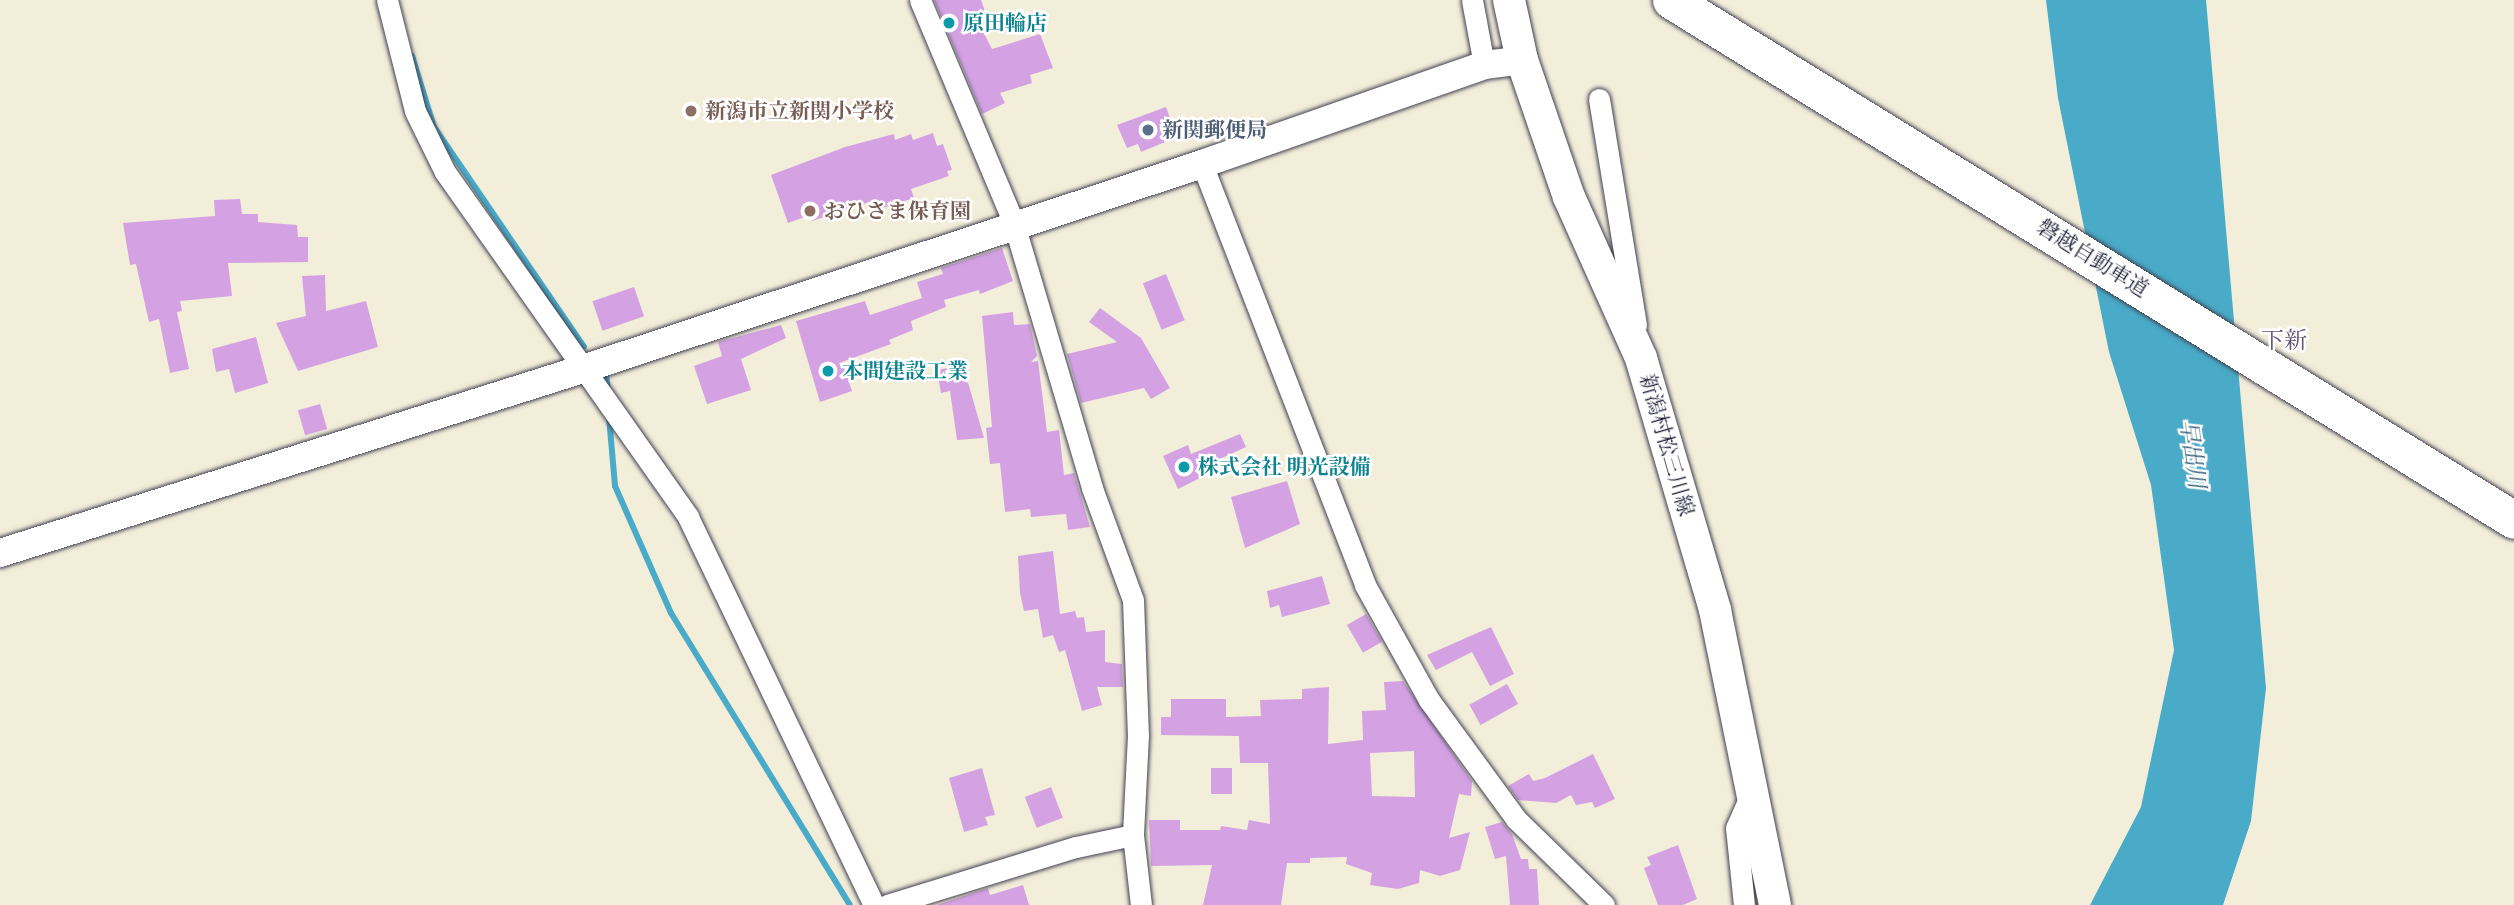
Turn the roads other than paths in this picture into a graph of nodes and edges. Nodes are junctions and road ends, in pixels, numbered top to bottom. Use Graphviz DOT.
graph roads {
  1 [pos="387,0"];
  2 [pos="920,0"];
  3 [pos="1472,0"];
  4 [pos="1508,0"];
  5 [pos="1671,0"];
  6 [pos="1522,60"];
  7 [pos="1484,65"];
  8 [pos="1600,99"];
  9 [pos="1202,164"];
  10 [pos="1014,224"];
  11 [pos="1641,358"];
  12 [pos="583,369"];
  13 [pos="2514,520"];
  14 [pos="0,553"];
  15 [pos="1752,792"];
  16 [pos="1133,835"];
  17 [pos="874,905"];
  18 [pos="887,905"];
  19 [pos="1142,905"];
  20 [pos="1604,905"];
  21 [pos="1744,905"];
  22 [pos="1775,905"];
  1 -- 12 [label="street"];
  2 -- 10 [label="street"];
  3 -- 7 [label="street"];
  4 -- 6 [label="main road, 新潟村松三川線"];
  5 -- 13 [label="highway, 磐越自動車道"];
  6 -- 7 [label="street"];
  6 -- 11 [label="main road, 新潟村松三川線"];
  7 -- 9 [label="street"];
  8 -- 11 [label="street"];
  9 -- 10 [label="street"];
  9 -- 20 [label="street"];
  10 -- 12 [label="street"];
  10 -- 16 [label="street"];
  11 -- 15 [label="main road, 新潟村松三川線"];
  12 -- 14 [label="street"];
  12 -- 17 [label="street"];
  15 -- 21 [label="street"];
  15 -- 22 [label="main road, 新潟村松三川線"];
  16 -- 18 [label="street"];
  16 -- 19 [label="street"];
}
